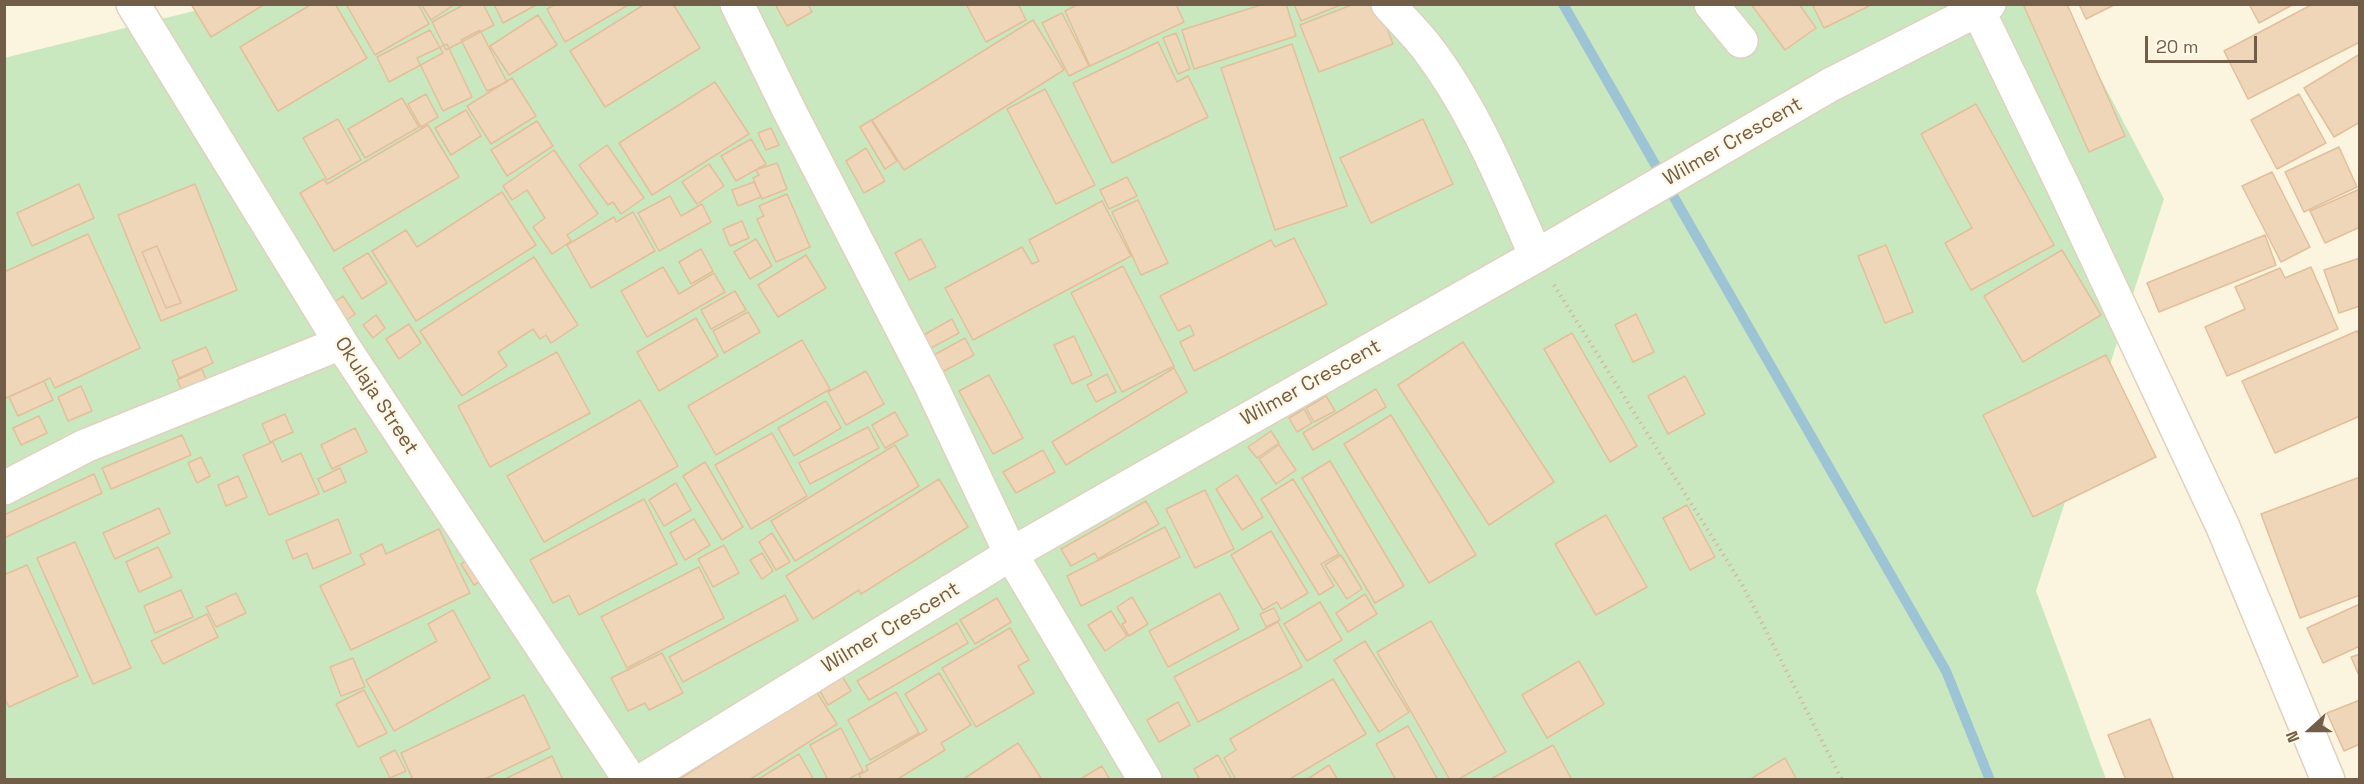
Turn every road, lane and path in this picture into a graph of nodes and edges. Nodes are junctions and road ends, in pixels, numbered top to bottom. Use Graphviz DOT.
graph roads {
  1 [pos="133,4"];
  2 [pos="737,4"];
  3 [pos="1388,4"];
  4 [pos="1711,4"];
  5 [pos="1984,7"];
  6 [pos="1741,41"];
  7 [pos="1544,252"];
  8 [pos="341,343"];
  9 [pos="4,488"];
  10 [pos="1011,554"];
  11 [pos="630,780"];
  12 [pos="643,780"];
  13 [pos="1145,780"];
  14 [pos="1842,780"];
  15 [pos="2328,780"];
  1 -- 8 [label="street, Okulaja Street"];
  2 -- 10 [label="street"];
  3 -- 7 [label="street"];
  4 -- 6 [label="street"];
  5 -- 7 [label="street, Wilmer Crescent"];
  5 -- 15 [label="street"];
  7 -- 10 [label="street, Wilmer Crescent"];
  7 -- 14 [label="path"];
  8 -- 9 [label="street"];
  8 -- 11 [label="street, Okulaja Street"];
  10 -- 12 [label="street, Wilmer Crescent"];
  10 -- 13 [label="street"];
}
